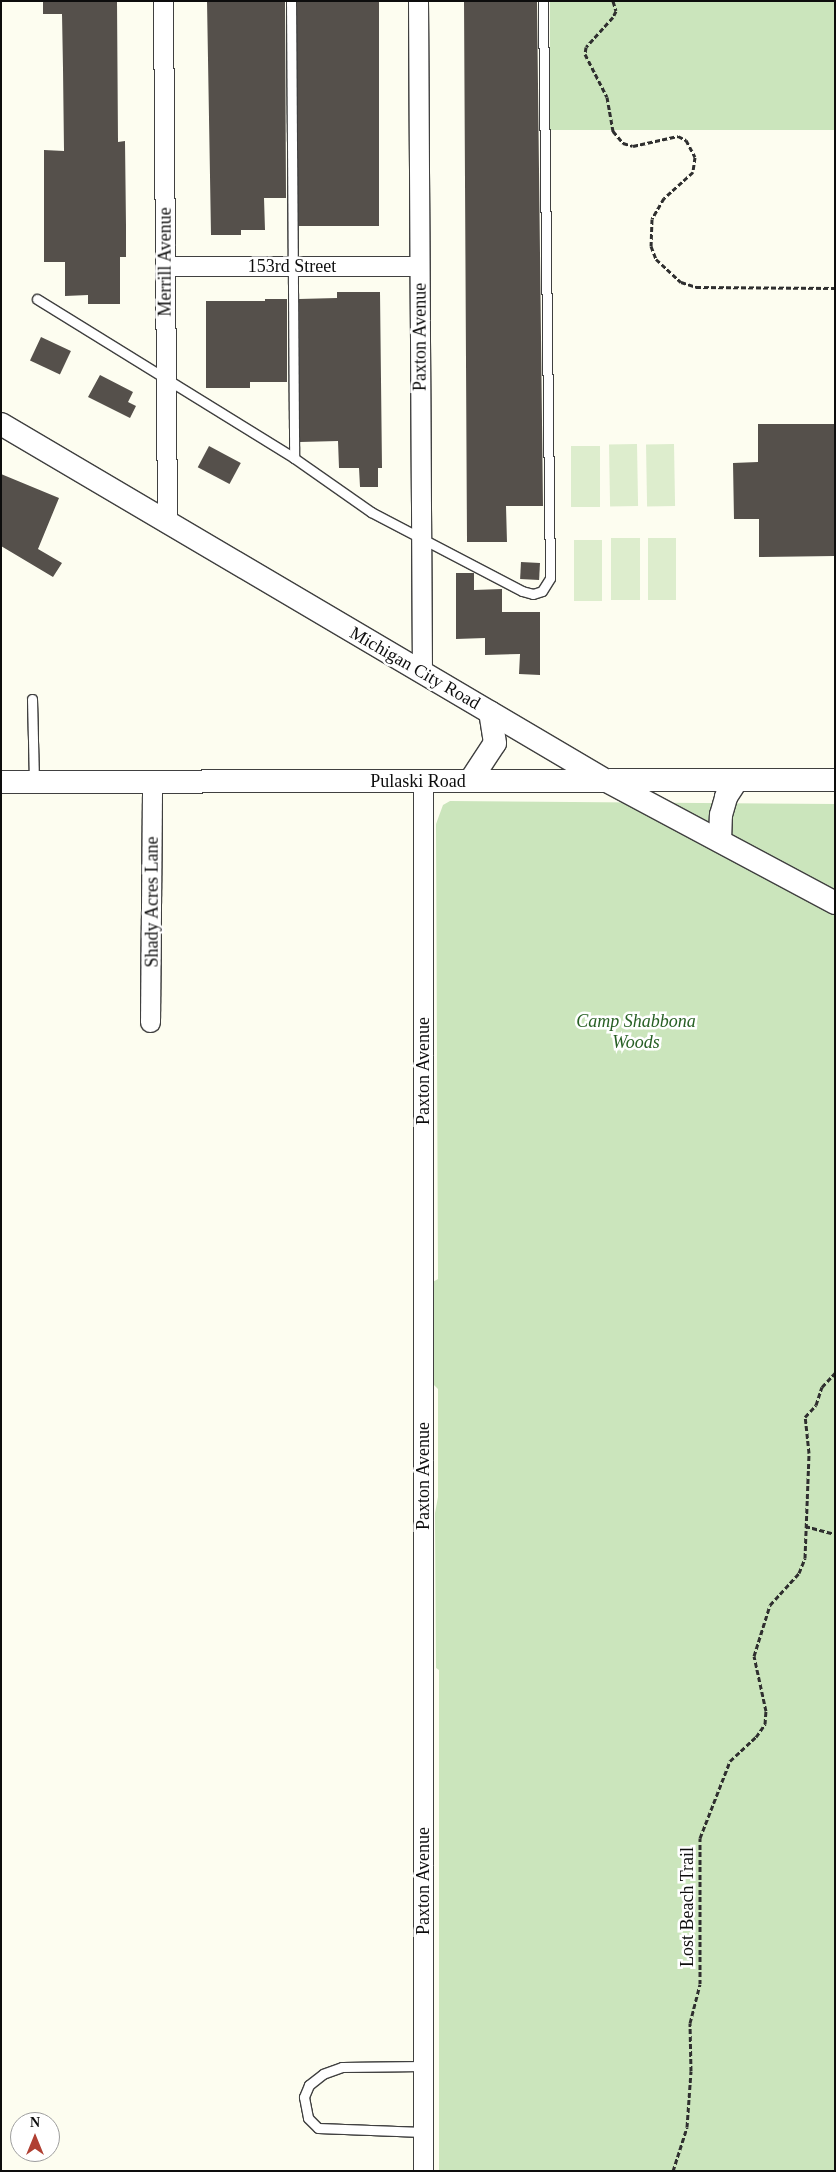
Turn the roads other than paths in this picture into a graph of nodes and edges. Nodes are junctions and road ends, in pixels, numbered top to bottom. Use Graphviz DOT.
graph roads {
  1 [pos="164,1"];
  2 [pos="290,1"];
  3 [pos="418,1"];
  4 [pos="543,1"];
  5 [pos="165,266"];
  6 [pos="293,266"];
  7 [pos="419,266"];
  8 [pos="36,299"];
  9 [pos="166,377"];
  10 [pos="1,424"];
  11 [pos="294,458"];
  12 [pos="167,523"];
  13 [pos="421,536"];
  14 [pos="422,672"];
  15 [pos="32,699"];
  16 [pos="490,712"];
  17 [pos="605,780"];
  18 [pos="736,780"];
  19 [pos="835,780"];
  20 [pos="423,781"];
  21 [pos="470,781"];
  22 [pos="1,782"];
  23 [pos="34,782"];
  24 [pos="152,782"];
  25 [pos="720,841"];
  26 [pos="835,903"];
  27 [pos="150,1022"];
  28 [pos="423,2066"];
  29 [pos="423,2132"];
  30 [pos="424,2171"];
  1 -- 5 [label="street, Merrill Avenue"];
  2 -- 6 [label="lane"];
  3 -- 7 [label="street, Paxton Avenue"];
  4 -- 13 [label="lane"];
  5 -- 6 [label="street, 153rd Street"];
  5 -- 9 [label="street, Merrill Avenue"];
  6 -- 7 [label="street, 153rd Street"];
  6 -- 11 [label="lane"];
  7 -- 13 [label="street, Paxton Avenue"];
  8 -- 9 [label="lane"];
  9 -- 11 [label="lane"];
  9 -- 12 [label="street, Merrill Avenue"];
  10 -- 12 [label="street, Michigan City Road"];
  11 -- 13 [label="lane"];
  12 -- 14 [label="street, Michigan City Road"];
  13 -- 14 [label="street, Paxton Avenue"];
  14 -- 16 [label="street, Michigan City Road"];
  15 -- 23 [label="lane"];
  16 -- 17 [label="street, Michigan City Road"];
  16 -- 21 [label="street"];
  17 -- 18 [label="street, Pulaski Road"];
  17 -- 21 [label="street, Pulaski Road"];
  17 -- 25 [label="street, Michigan City Road"];
  18 -- 19 [label="street, Pulaski Road"];
  18 -- 25 [label="street"];
  20 -- 21 [label="street, Pulaski Road"];
  20 -- 24 [label="street, Pulaski Road"];
  20 -- 28 [label="street, Paxton Avenue"];
  22 -- 23 [label="street, Pulaski Road"];
  23 -- 24 [label="street, Pulaski Road"];
  24 -- 27 [label="street, Shady Acres Lane"];
  25 -- 26 [label="street, Michigan City Road"];
  28 -- 29 [label="street, Paxton Avenue"];
  28 -- 29 [label="lane"];
  29 -- 30 [label="street, Paxton Avenue"];
}
